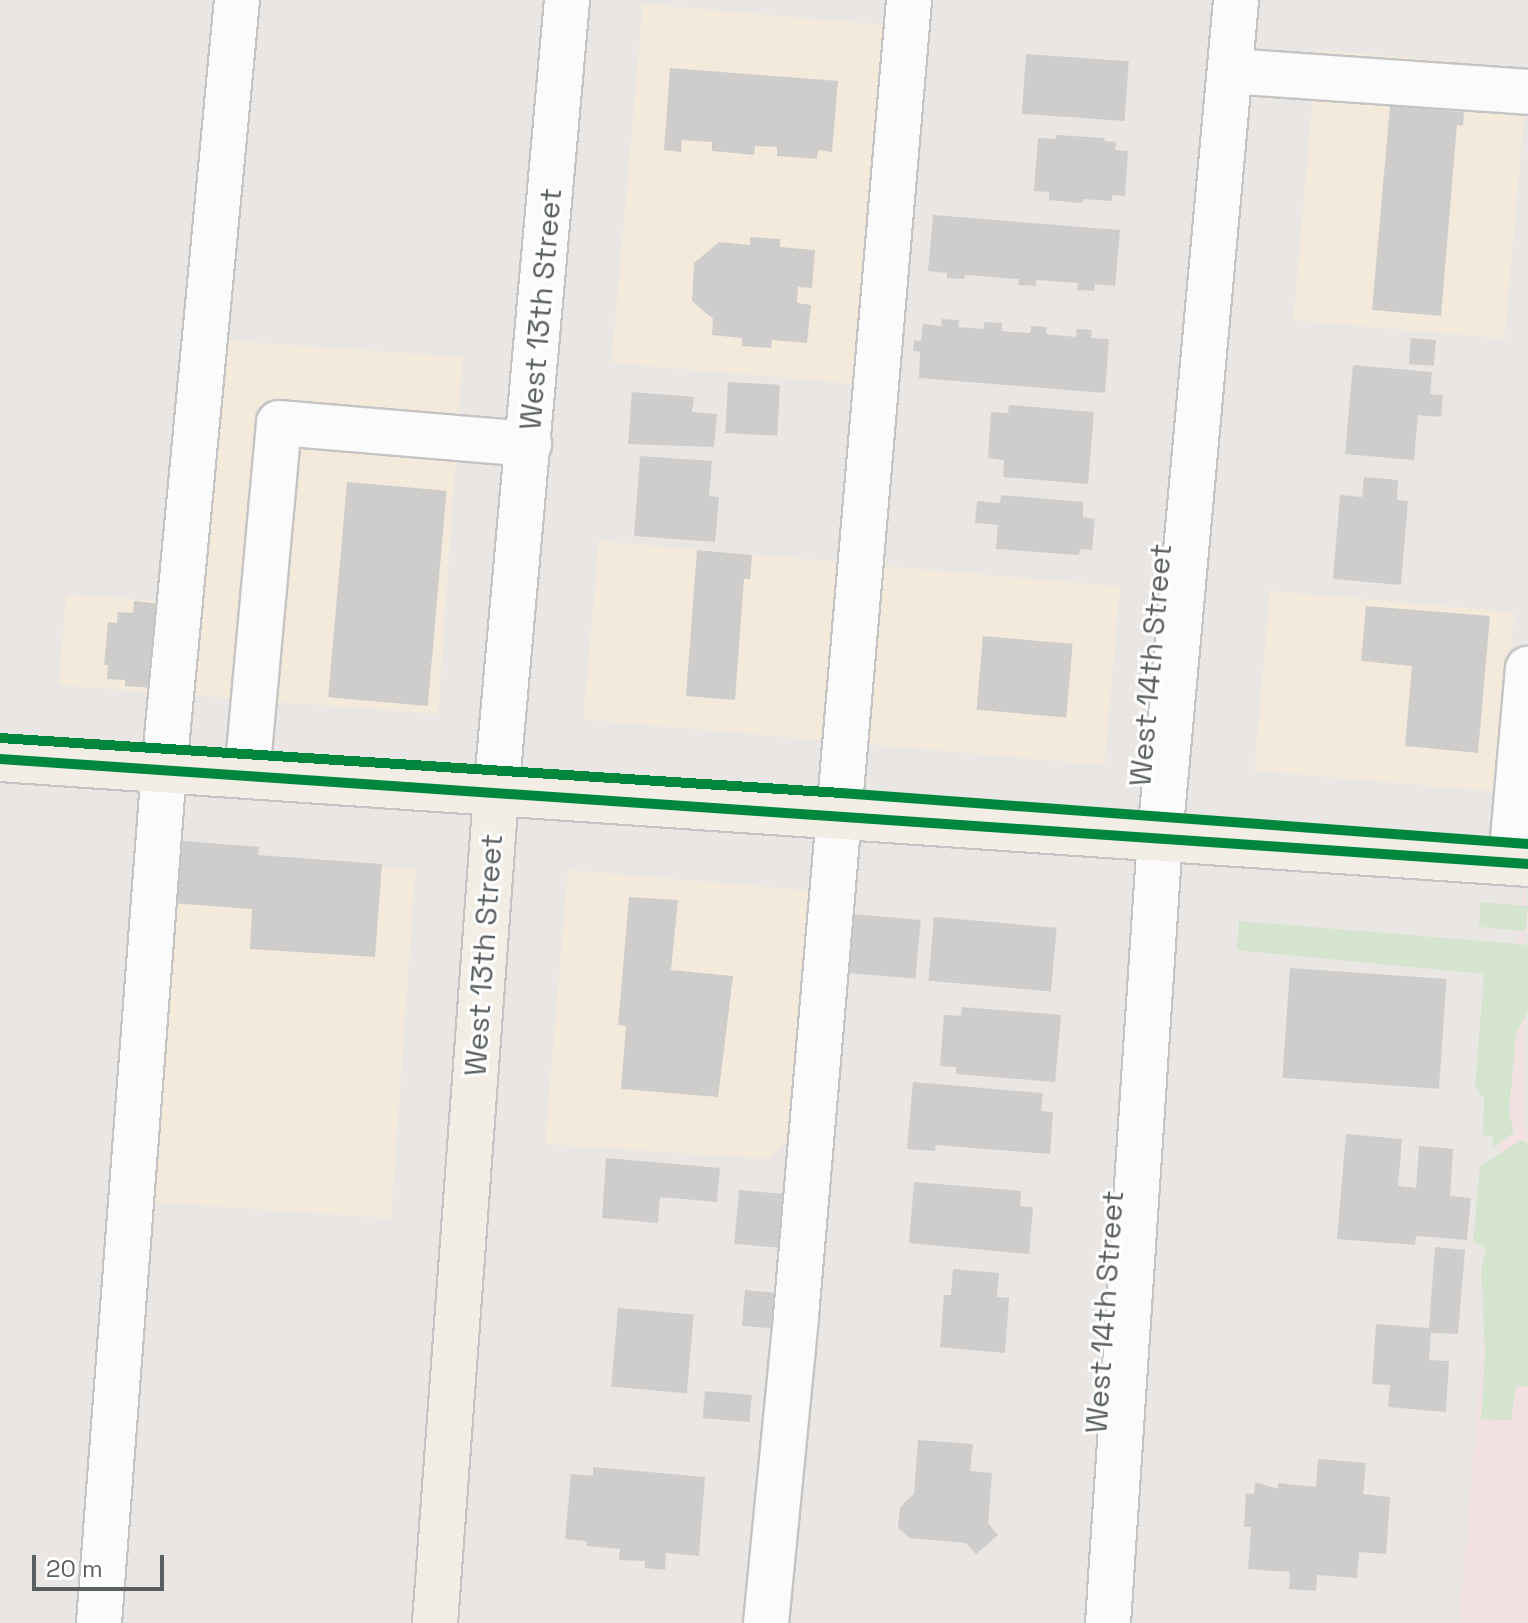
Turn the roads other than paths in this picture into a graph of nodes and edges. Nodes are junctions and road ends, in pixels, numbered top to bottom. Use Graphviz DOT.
graph roads {
  1 [pos="237,0"];
  2 [pos="567,0"];
  3 [pos="909,0"];
  4 [pos="1236,0"];
  5 [pos="1230,71"];
  6 [pos="1528,92"];
  7 [pos="529,444"];
  8 [pos="1528,669"];
  9 [pos="0,759"];
  10 [pos="164,769"];
  11 [pos="247,775"];
  12 [pos="496,794"];
  13 [pos="839,817"];
  14 [pos="1160,837"];
  15 [pos="1520,863"];
  16 [pos="99,1623"];
  17 [pos="435,1623"];
  18 [pos="766,1623"];
  19 [pos="1108,1623"];
  1 -- 10 [label="street"];
  2 -- 7 [label="street, West 13th Street"];
  3 -- 13 [label="street"];
  4 -- 5 [label="street, West 14th Street"];
  5 -- 6 [label="street"];
  5 -- 14 [label="street, West 14th Street"];
  7 -- 11 [label="street"];
  7 -- 12 [label="street, West 13th Street"];
  8 -- 15 [label="street"];
  9 -- 10 [label="main road"];
  10 -- 11 [label="main road"];
  10 -- 16 [label="street"];
  11 -- 12 [label="main road"];
  12 -- 13 [label="main road"];
  12 -- 17 [label="main road, West 13th Street"];
  13 -- 14 [label="main road"];
  13 -- 18 [label="street"];
  14 -- 15 [label="main road"];
  14 -- 19 [label="street, West 14th Street"];
}
